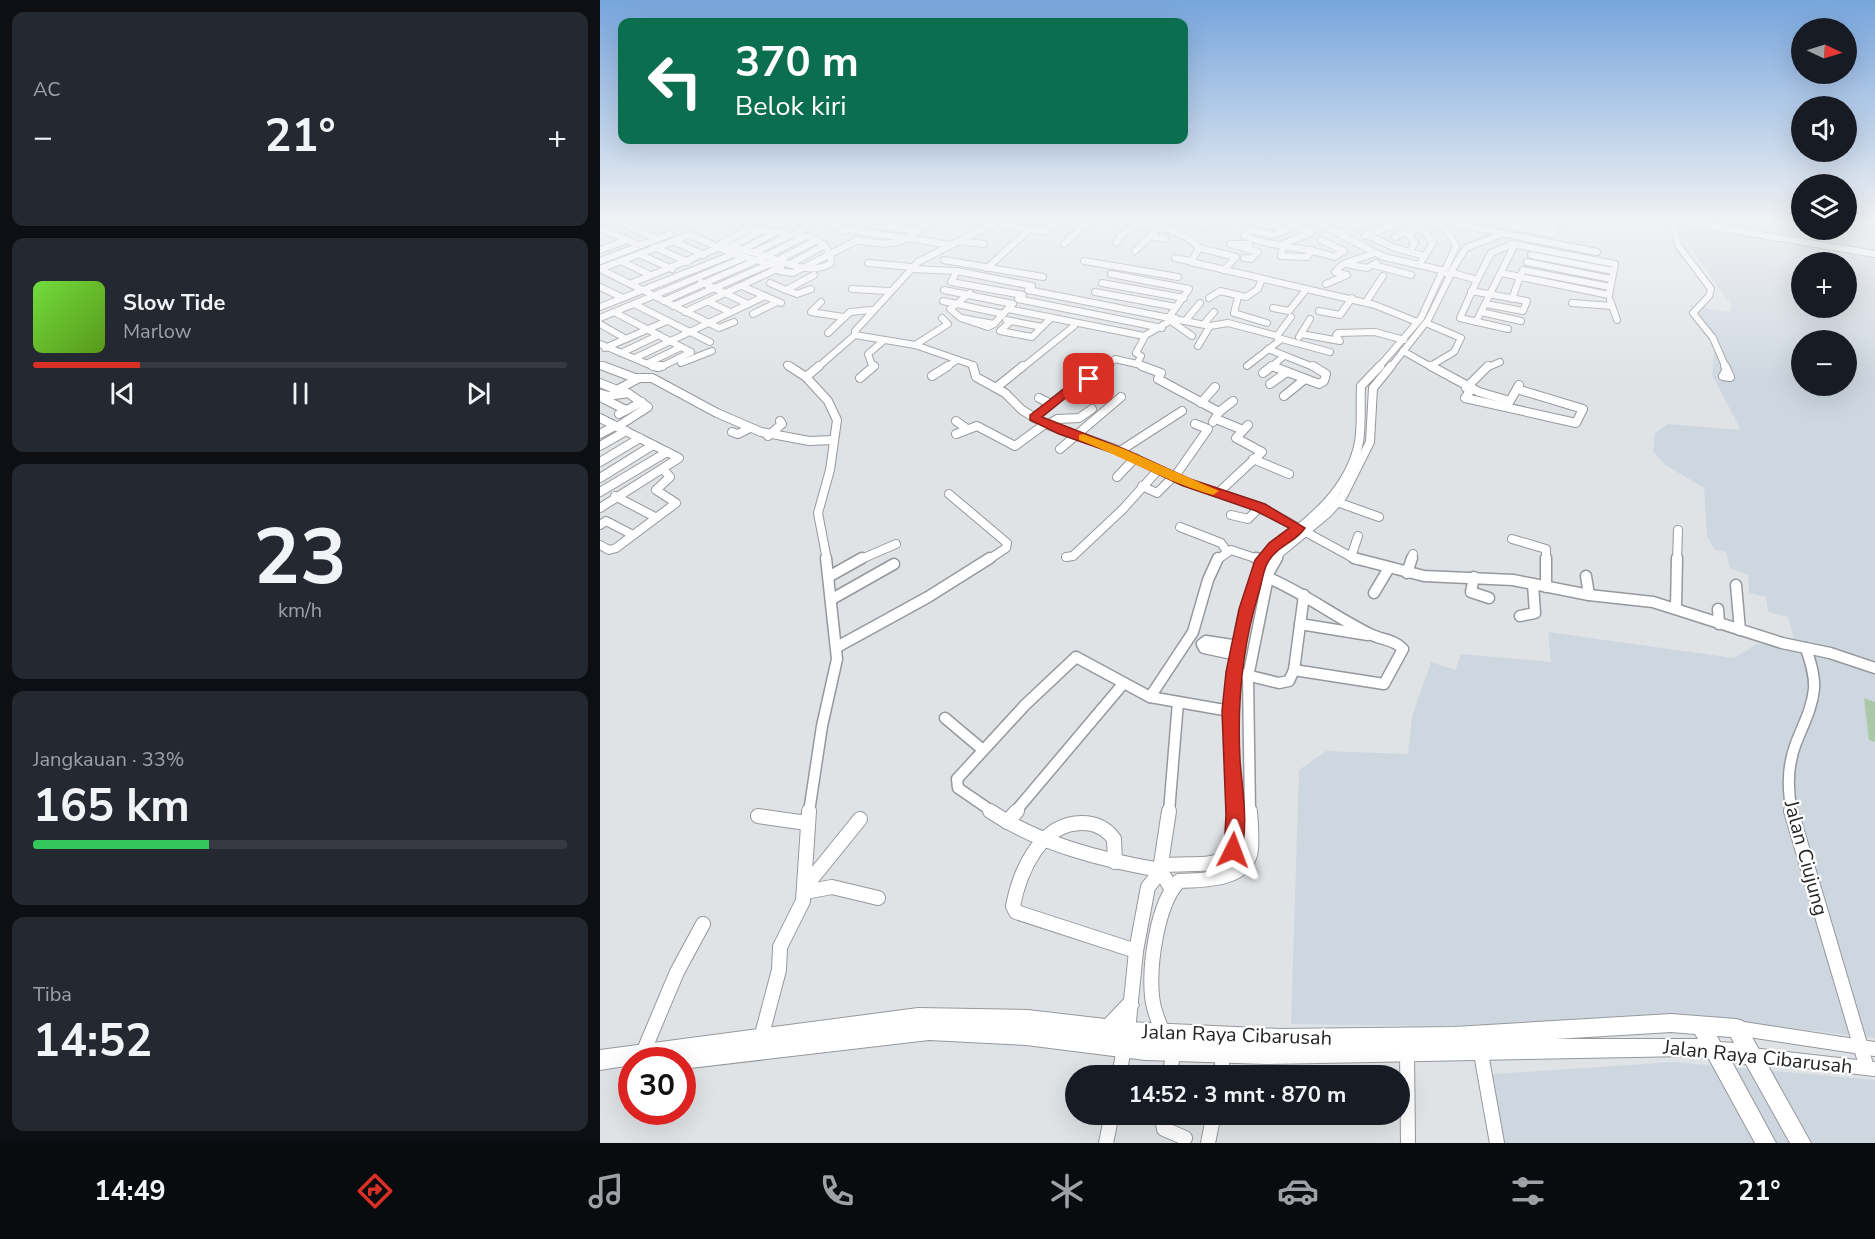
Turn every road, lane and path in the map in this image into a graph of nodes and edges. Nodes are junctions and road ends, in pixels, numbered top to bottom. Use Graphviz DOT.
graph roads {
  1 [pos="611,274"];
  2 [pos="683,274"];
  3 [pos="705,274"];
  4 [pos="726,274"];
  5 [pos="746,274"];
  6 [pos="768,274"];
  7 [pos="795,274"];
  8 [pos="811,274"];
  9 [pos="906,274"];
  10 [pos="955,274"];
  11 [pos="975,274"];
  12 [pos="1028,274"];
  13 [pos="1113,274"];
  14 [pos="1148,274"];
  15 [pos="1163,274"];
  16 [pos="1240,274"];
  17 [pos="1342,274"];
  18 [pos="1406,274"];
  19 [pos="1445,274"];
  20 [pos="1459,274"];
  21 [pos="1481,274"];
  22 [pos="1500,274"];
  23 [pos="1506,274"];
  24 [pos="1521,274"];
  25 [pos="1545,274"];
  26 [pos="1588,274"];
  27 [pos="1612,274"];
  28 [pos="1700,274"];
  29 [pos="650,275"];
  30 [pos="978,275"];
  31 [pos="614,276"];
  32 [pos="1383,276"];
  33 [pos="1411,276"];
  34 [pos="987,277"];
  35 [pos="1042,277"];
  36 [pos="1178,277"];
  37 [pos="1520,278"];
  38 [pos="694,279"];
  39 [pos="1611,279"];
  40 [pos="1143,280"];
  41 [pos="1261,280"];
  42 [pos="1478,280"];
  43 [pos="600,281"];
  44 [pos="731,281"];
  45 [pos="774,283"];
  46 [pos="1102,283"];
  47 [pos="630,284"];
  48 [pos="704,284"];
  49 [pos="1326,284"];
  50 [pos="743,286"];
  51 [pos="977,286"];
  52 [pos="600,287"];
  53 [pos="1610,287"];
  54 [pos="714,288"];
  55 [pos="1136,288"];
  56 [pos="811,289"];
  57 [pos="852,289"];
  58 [pos="642,290"];
  59 [pos="754,290"];
  60 [pos="786,290"];
  61 [pos="944,290"];
  62 [pos="890,291"];
  63 [pos="1305,291"];
  64 [pos="1471,291"];
  65 [pos="1095,292"];
  66 [pos="1557,292"];
  67 [pos="726,294"];
  68 [pos="1328,294"];
  69 [pos="1491,294"];
  70 [pos="1600,294"];
  71 [pos="967,295"];
  72 [pos="1609,295"];
  73 [pos="654,296"];
  74 [pos="765,296"];
  75 [pos="1238,297"];
  76 [pos="622,298"];
  77 [pos="1073,298"];
  78 [pos="1128,298"];
  79 [pos="1184,298"];
  80 [pos="1209,298"];
  81 [pos="1352,298"];
  82 [pos="1512,299"];
  83 [pos="664,301"];
  84 [pos="943,301"];
  85 [pos="709,302"];
  86 [pos="821,302"];
  87 [pos="1366,302"];
  88 [pos="1200,303"];
  89 [pos="1572,303"];
  90 [pos="634,304"];
  91 [pos="748,304"];
  92 [pos="956,304"];
  93 [pos="1486,304"];
  94 [pos="1592,304"];
  95 [pos="601,306"];
  96 [pos="673,306"];
  97 [pos="1612,306"];
  98 [pos="1011,307"];
  99 [pos="1119,307"];
  100 [pos="1176,307"];
  101 [pos="1064,308"];
  102 [pos="1273,308"];
  103 [pos="872,310"];
  104 [pos="684,311"];
  105 [pos="614,312"];
  106 [pos="730,312"];
  107 [pos="1214,312"];
  108 [pos="1481,312"];
  109 [pos="1594,313"];
  110 [pos="753,314"];
  111 [pos="843,317"];
  112 [pos="1291,317"];
  113 [pos="600,318"];
  114 [pos="1053,318"];
  115 [pos="1111,318"];
  116 [pos="1172,319"];
  117 [pos="1310,319"];
  118 [pos="665,320"];
  119 [pos="939,320"];
  120 [pos="1186,320"];
  121 [pos="1617,320"];
  122 [pos="1011,321"];
  123 [pos="1423,321"];
  124 [pos="1521,321"];
  125 [pos="734,322"];
  126 [pos="1476,322"];
  127 [pos="708,323"];
  128 [pos="1268,323"];
  129 [pos="600,324"];
  130 [pos="1207,325"];
  131 [pos="1074,326"];
  132 [pos="679,327"];
  133 [pos="1042,327"];
  134 [pos="1103,328"];
  135 [pos="1162,328"];
  136 [pos="647,329"];
  137 [pos="1505,331"];
  138 [pos="688,332"];
  139 [pos="828,333"];
  140 [pos="1301,334"];
  141 [pos="659,335"];
  142 [pos="855,335"];
  143 [pos="1145,336"];
  144 [pos="1192,336"];
  145 [pos="1277,337"];
  146 [pos="626,339"];
  147 [pos="1404,340"];
  148 [pos="670,341"];
  149 [pos="883,341"];
  150 [pos="710,342"];
  151 [pos="915,345"];
  152 [pos="1298,345"];
  153 [pos="1198,346"];
  154 [pos="681,347"];
  155 [pos="602,348"];
  156 [pos="1268,349"];
  157 [pos="712,351"];
  158 [pos="1403,351"];
  159 [pos="1330,352"];
  160 [pos="621,353"];
  161 [pos="1284,356"];
  162 [pos="634,358"];
  163 [pos="957,360"];
  164 [pos="1500,362"];
  165 [pos="648,363"];
  166 [pos="600,364"];
  167 [pos="1137,364"];
  168 [pos="787,365"];
  169 [pos="1311,365"];
  170 [pos="1432,365"];
  171 [pos="1247,366"];
  172 [pos="1272,366"];
  173 [pos="1726,371"];
  174 [pos="1287,372"];
  175 [pos="1263,373"];
  176 [pos="932,376"];
  177 [pos="806,377"];
  178 [pos="639,378"];
  179 [pos="652,378"];
  180 [pos="860,378"];
  181 [pos="1305,379"];
  182 [pos="600,384"];
  183 [pos="1270,384"];
  184 [pos="997,387"];
  185 [pos="1215,387"];
  186 [pos="1468,389"];
  187 [pos="617,390"];
  188 [pos="1284,396"];
  189 [pos="1121,397"];
  190 [pos="603,398"];
  191 [pos="1040,398"];
  192 [pos="1233,401"];
  193 [pos="642,402"];
  194 [pos="1201,403"];
  195 [pos="1052,404"];
  196 [pos="1092,409"];
  197 [pos="1182,411"];
  198 [pos="600,418"];
  199 [pos="1034,418"];
  200 [pos="1216,418"];
  201 [pos="780,421"];
  202 [pos="956,421"];
  203 [pos="1195,424"];
  204 [pos="1047,425"];
  205 [pos="616,426"];
  206 [pos="750,428"];
  207 [pos="967,429"];
  208 [pos="626,432"];
  209 [pos="732,432"];
  210 [pos="600,434"];
  211 [pos="956,434"];
  212 [pos="768,436"];
  213 [pos="1078,436"];
  214 [pos="640,438"];
  215 [pos="834,440"];
  216 [pos="653,445"];
  217 [pos="600,446"];
  218 [pos="1060,449"];
  219 [pos="1120,451"];
  220 [pos="667,452"];
  221 [pos="1135,458"];
  222 [pos="1253,459"];
  223 [pos="600,462"];
  224 [pos="663,469"];
  225 [pos="1158,470"];
  226 [pos="1289,474"];
  227 [pos="600,477"];
  228 [pos="1117,477"];
  229 [pos="1174,477"];
  230 [pos="1142,486"];
  231 [pos="601,490"];
  232 [pos="1218,493"];
  233 [pos="949,494"];
  234 [pos="617,497"];
  235 [pos="1337,502"];
  236 [pos="1260,507"];
  237 [pos="600,508"];
  238 [pos="1231,515"];
  239 [pos="655,517"];
  240 [pos="1379,517"];
  241 [pos="600,525"];
  242 [pos="1180,527"];
  243 [pos="1302,530"];
  244 [pos="1678,530"];
  245 [pos="633,535"];
  246 [pos="1358,536"];
  247 [pos="1512,539"];
  248 [pos="896,544"];
  249 [pos="600,545"];
  250 [pos="1226,550"];
  251 [pos="1413,554"];
  252 [pos="1066,557"];
  253 [pos="1351,557"];
  254 [pos="1262,560"];
  255 [pos="894,564"];
  256 [pos="1389,568"];
  257 [pos="1407,573"];
  258 [pos="1256,574"];
  259 [pos="830,576"];
  260 [pos="1586,576"];
  261 [pos="1474,577"];
  262 [pos="1268,578"];
  263 [pos="1533,584"];
  264 [pos="1736,585"];
  265 [pos="1546,587"];
  266 [pos="1374,593"];
  267 [pos="1304,595"];
  268 [pos="1589,595"];
  269 [pos="1489,598"];
  270 [pos="832,599"];
  271 [pos="1676,608"];
  272 [pos="1718,609"];
  273 [pos="1520,616"];
  274 [pos="1299,624"];
  275 [pos="1719,624"];
  276 [pos="1740,630"];
  277 [pos="1373,636"];
  278 [pos="837,647"];
  279 [pos="1806,648"];
  280 [pos="1875,668"];
  281 [pos="1294,669"];
  282 [pos="1234,672"];
  283 [pos="1248,676"];
  284 [pos="1123,684"];
  285 [pos="1150,697"];
  286 [pos="1178,702"];
  287 [pos="1230,711"];
  288 [pos="945,718"];
  289 [pos="983,750"];
  290 [pos="758,816"];
  291 [pos="860,819"];
  292 [pos="1007,822"];
  293 [pos="807,823"];
  294 [pos="1044,837"];
  295 [pos="1115,862"];
  296 [pos="1160,870"];
  297 [pos="1171,888"];
  298 [pos="805,890"];
  299 [pos="878,898"];
  300 [pos="703,924"];
  301 [pos="1136,951"];
  302 [pos="1152,996"];
  303 [pos="1131,1001"];
  304 [pos="1700,1024"];
  305 [pos="1736,1028"];
  306 [pos="1163,1032"];
  307 [pos="1120,1036"];
  308 [pos="1479,1043"];
  309 [pos="759,1044"];
  310 [pos="644,1047"];
  311 [pos="1869,1048"];
  312 [pos="1713,1050"];
  313 [pos="1174,1051"];
  314 [pos="696,1052"];
  315 [pos="1223,1052"];
  316 [pos="1407,1053"];
  317 [pos="1750,1055"];
  318 [pos="696,1056"];
  319 [pos="600,1060"];
  320 [pos="618,1060"];
  321 [pos="618,1063"];
  322 [pos="1119,1065"];
  323 [pos="1171,1065"];
  324 [pos="1222,1065"];
  325 [pos="600,1066"];
  326 [pos="1871,1069"];
  327 [pos="1110,1125"];
  328 [pos="1163,1125"];
  329 [pos="1212,1125"];
  330 [pos="1185,1138"];
  331 [pos="1106,1143"];
  332 [pos="1208,1143"];
  333 [pos="1408,1143"];
  334 [pos="1497,1143"];
  335 [pos="1766,1143"];
  336 [pos="1802,1143"];
  1 -- 31 [label="street"];
  2 -- 38 [label="street"];
  2 -- 58 [label="street"];
  3 -- 38 [label="street"];
  4 -- 48 [label="street"];
  5 -- 44 [label="street"];
  6 -- 50 [label="street"];
  7 -- 45 [label="street"];
  8 -- 60 [label="street"];
  9 -- 62 [label="street"];
  10 -- 51 [label="street"];
  11 -- 30 [label="street"];
  12 -- 35 [label="street"];
  13 -- 40 [label="street"];
  14 -- 40 [label="street"];
  15 -- 36 [label="street"];
  16 -- 41 [label="street"];
  17 -- 49 [label="street"];
  18 -- 33 [label="street"];
  19 -- 123 [label="street"];
  20 -- 42 [label="street"];
  21 -- 42 [label="street"];
  22 -- 69 [label="street"];
  23 -- 37 [label="street"];
  24 -- 37 [label="street"];
  25 -- 53 [label="street"];
  26 -- 39 [label="street"];
  27 -- 39 [label="street"];
  28 -- 173 [label="street"];
  29 -- 47 [label="street"];
  30 -- 34 [label="street"];
  31 -- 43 [label="street"];
  31 -- 47 [label="street"];
  32 -- 87 [label="street"];
  34 -- 51 [label="street"];
  34 -- 98 [label="street"];
  37 -- 70 [label="street"];
  37 -- 82 [label="street"];
  38 -- 48 [label="street"];
  38 -- 73 [label="street"];
  39 -- 53 [label="street"];
  40 -- 55 [label="street"];
  40 -- 79 [label="street"];
  41 -- 63 [label="street"];
  41 -- 75 [label="street"];
  42 -- 64 [label="street"];
  44 -- 50 [label="street"];
  44 -- 54 [label="street"];
  45 -- 59 [label="street"];
  45 -- 60 [label="street"];
  46 -- 55 [label="street"];
  47 -- 58 [label="street"];
  48 -- 54 [label="street"];
  48 -- 83 [label="street"];
  50 -- 59 [label="street"];
  50 -- 67 [label="street"];
  51 -- 71 [label="street"];
  51 -- 98 [label="street"];
  52 -- 76 [label="street"];
  53 -- 72 [label="street"];
  54 -- 67 [label="street"];
  54 -- 96 [label="street"];
  55 -- 78 [label="street"];
  55 -- 79 [label="street"];
  56 -- 60 [label="street"];
  57 -- 62 [label="street"];
  58 -- 73 [label="street"];
  58 -- 76 [label="street"];
  59 -- 74 [label="street"];
  61 -- 71 [label="street"];
  62 -- 103 [label="street"];
  63 -- 68 [label="street"];
  63 -- 102 [label="street"];
  64 -- 69 [label="street"];
  64 -- 126 [label="street"];
  65 -- 78 [label="street"];
  66 -- 70 [label="street"];
  67 -- 85 [label="street"];
  67 -- 91 [label="street"];
  68 -- 81 [label="street"];
  68 -- 81 [label="street"];
  69 -- 82 [label="street"];
  69 -- 93 [label="street"];
  70 -- 72 [label="street"];
  71 -- 92 [label="street"];
  71 -- 98 [label="street"];
  72 -- 97 [label="street"];
  73 -- 83 [label="street"];
  73 -- 90 [label="street"];
  74 -- 91 [label="street"];
  74 -- 110 [label="street"];
  75 -- 80 [label="street"];
  75 -- 128 [label="street"];
  76 -- 95 [label="street"];
  77 -- 98 [label="street"];
  77 -- 99 [label="street"];
  77 -- 101 [label="street"];
  78 -- 99 [label="street"];
  78 -- 100 [label="street"];
  79 -- 100 [label="street"];
  81 -- 87 [label="street"];
  82 -- 93 [label="street"];
  83 -- 96 [label="street"];
  84 -- 92 [label="street"];
  85 -- 104 [label="street"];
  85 -- 106 [label="street"];
  86 -- 111 [label="street"];
  87 -- 123 [label="street"];
  88 -- 120 [label="street"];
  89 -- 94 [label="street"];
  90 -- 105 [label="street"];
  90 -- 118 [label="street"];
  91 -- 106 [label="street"];
  92 -- 98 [label="street"];
  92 -- 98 [label="street"];
  93 -- 108 [label="street"];
  94 -- 97 [label="street"];
  94 -- 109 [label="street"];
  96 -- 104 [label="street"];
  97 -- 121 [label="street"];
  98 -- 101 [label="street"];
  98 -- 114 [label="street"];
  98 -- 122 [label="street"];
  99 -- 115 [label="street"];
  99 -- 116 [label="street"];
  100 -- 116 [label="street"];
  101 -- 114 [label="street"];
  101 -- 115 [label="street"];
  103 -- 111 [label="street"];
  103 -- 142 [label="street"];
  104 -- 118 [label="street"];
  104 -- 127 [label="street"];
  105 -- 113 [label="street"];
  105 -- 136 [label="street"];
  106 -- 127 [label="street"];
  107 -- 130 [label="street"];
  108 -- 124 [label="street"];
  108 -- 126 [label="street"];
  111 -- 139 [label="street"];
  112 -- 145 [label="street"];
  114 -- 133 [label="street"];
  114 -- 134 [label="street"];
  115 -- 134 [label="street"];
  115 -- 135 [label="street"];
  116 -- 120 [label="street"];
  116 -- 135 [label="street"];
  116 -- 144 [label="street"];
  117 -- 140 [label="street"];
  118 -- 132 [label="street"];
  118 -- 136 [label="street"];
  119 -- 151 [label="street"];
  120 -- 130 [label="street"];
  122 -- 133 [label="street"];
  122 -- 133 [label="street"];
  123 -- 147 [label="street"];
  123 -- 158 [label="street"];
  123 -- 170 [label="street"];
  125 -- 127 [label="street"];
  126 -- 137 [label="street"];
  127 -- 138 [label="street"];
  129 -- 146 [label="street"];
  130 -- 145 [label="street"];
  130 -- 153 [label="street"];
  131 -- 184 [label="street"];
  132 -- 138 [label="street"];
  132 -- 141 [label="street"];
  134 -- 143 [label="street"];
  135 -- 143 [label="street"];
  136 -- 141 [label="street"];
  136 -- 146 [label="street"];
  138 -- 148 [label="street"];
  138 -- 150 [label="street"];
  140 -- 147 [label="street"];
  140 -- 152 [label="street"];
  141 -- 148 [label="street"];
  141 -- 160 [label="street"];
  142 -- 149 [label="street"];
  142 -- 177 [label="street"];
  143 -- 167 [label="street"];
  145 -- 152 [label="street"];
  145 -- 156 [label="street"];
  146 -- 155 [label="street"];
  147 -- 243 [label="street"];
  148 -- 154 [label="street"];
  148 -- 162 [label="street"];
  149 -- 151 [label="street"];
  149 -- 180 [label="street"];
  151 -- 163 [label="street"];
  152 -- 159 [label="street"];
  152 -- 169 [label="street"];
  154 -- 165 [label="street"];
  154 -- 165 [label="street"];
  155 -- 160 [label="street"];
  156 -- 161 [label="street"];
  156 -- 171 [label="street"];
  157 -- 179 [label="street"];
  158 -- 170 [label="street"];
  158 -- 235 [label="street"];
  160 -- 162 [label="street"];
  161 -- 169 [label="street"];
  161 -- 172 [label="street"];
  162 -- 165 [label="street"];
  163 -- 176 [label="street"];
  163 -- 184 [label="street"];
  164 -- 186 [label="street"];
  166 -- 178 [label="street"];
  167 -- 194 [label="street"];
  167 -- 195 [label="street"];
  168 -- 177 [label="street"];
  169 -- 181 [label="street"];
  170 -- 186 [label="street"];
  172 -- 174 [label="street"];
  172 -- 175 [label="street"];
  174 -- 181 [label="street"];
  174 -- 183 [label="street"];
  177 -- 215 [label="street"];
  178 -- 179 [label="street"];
  178 -- 187 [label="street"];
  179 -- 206 [label="street"];
  181 -- 188 [label="street"];
  182 -- 187 [label="street"];
  184 -- 199 [label="street"];
  185 -- 194 [label="street"];
  186 -- 186 [label="street"];
  187 -- 190 [label="street"];
  189 -- 213 [label="street"];
  190 -- 193 [label="street"];
  190 -- 193 [label="street"];
  191 -- 195 [label="street"];
  192 -- 200 [label="street"];
  193 -- 205 [label="street"];
  194 -- 200 [label="street"];
  195 -- 199 [label="street"];
  196 -- 204 [label="street"];
  197 -- 219 [label="street"];
  198 -- 205 [label="street"];
  199 -- 204 [label="street"];
  200 -- 222 [label="street"];
  201 -- 212 [label="street"];
  202 -- 207 [label="street"];
  203 -- 229 [label="street"];
  204 -- 207 [label="street"];
  204 -- 213 [label="street"];
  205 -- 208 [label="street"];
  205 -- 210 [label="street"];
  206 -- 209 [label="street"];
  206 -- 212 [label="street"];
  207 -- 211 [label="street"];
  208 -- 214 [label="street"];
  208 -- 217 [label="street"];
  212 -- 215 [label="street"];
  213 -- 218 [label="street"];
  213 -- 219 [label="street"];
  214 -- 216 [label="street"];
  214 -- 223 [label="street"];
  215 -- 259 [label="street"];
  216 -- 220 [label="street"];
  216 -- 227 [label="street"];
  219 -- 221 [label="street"];
  220 -- 224 [label="street"];
  220 -- 231 [label="street"];
  221 -- 225 [label="street"];
  221 -- 228 [label="street"];
  222 -- 226 [label="street"];
  222 -- 232 [label="street"];
  224 -- 234 [label="street"];
  224 -- 239 [label="street"];
  225 -- 229 [label="street"];
  225 -- 230 [label="street"];
  229 -- 230 [label="street"];
  229 -- 232 [label="street"];
  230 -- 252 [label="street"];
  231 -- 234 [label="street"];
  232 -- 236 [label="street"];
  233 -- 278 [label="street"];
  234 -- 237 [label="street"];
  234 -- 239 [label="street"];
  235 -- 240 [label="street"];
  235 -- 243 [label="street"];
  236 -- 238 [label="street"];
  236 -- 243 [label="street"];
  239 -- 245 [label="street"];
  241 -- 245 [label="street"];
  242 -- 250 [label="street"];
  243 -- 253 [label="street"];
  243 -- 254 [label="street"];
  243 -- 262 [label="street"];
  244 -- 271 [label="street"];
  245 -- 249 [label="street"];
  246 -- 253 [label="street"];
  247 -- 265 [label="street"];
  248 -- 259 [label="street"];
  250 -- 254 [label="street"];
  250 -- 285 [label="street"];
  251 -- 257 [label="street"];
  253 -- 256 [label="street"];
  254 -- 258 [label="street"];
  255 -- 270 [label="street"];
  256 -- 257 [label="street"];
  256 -- 266 [label="street"];
  257 -- 261 [label="street"];
  258 -- 262 [label="street"];
  258 -- 282 [label="street"];
  259 -- 270 [label="street"];
  260 -- 268 [label="street"];
  261 -- 263 [label="street"];
  261 -- 269 [label="street"];
  262 -- 267 [label="street"];
  262 -- 283 [label="street"];
  263 -- 265 [label="street"];
  263 -- 273 [label="street"];
  264 -- 276 [label="street"];
  265 -- 268 [label="street"];
  267 -- 274 [label="street"];
  267 -- 277 [label="street"];
  268 -- 271 [label="street"];
  270 -- 278 [label="street"];
  271 -- 275 [label="street"];
  272 -- 275 [label="street"];
  274 -- 277 [label="street"];
  274 -- 281 [label="street"];
  275 -- 276 [label="street"];
  276 -- 279 [label="street"];
  277 -- 281 [label="street"];
  278 -- 293 [label="street"];
  279 -- 280 [label="street"];
  279 -- 311 [label="street, Jalan Ciujung"];
  281 -- 283 [label="street"];
  282 -- 283 [label="street"];
  282 -- 287 [label="street"];
  283 -- 297 [label="street"];
  284 -- 285 [label="street"];
  284 -- 289 [label="street"];
  284 -- 292 [label="street"];
  285 -- 286 [label="street"];
  286 -- 287 [label="street"];
  286 -- 296 [label="street"];
  287 -- 296 [label="street"];
  288 -- 289 [label="street"];
  289 -- 292 [label="street"];
  290 -- 293 [label="street"];
  291 -- 298 [label="street"];
  292 -- 294 [label="street"];
  293 -- 298 [label="street"];
  294 -- 295 [label="street"];
  294 -- 295 [label="street"];
  294 -- 301 [label="street"];
  295 -- 296 [label="street"];
  296 -- 297 [label="street"];
  296 -- 301 [label="street"];
  297 -- 302 [label="street"];
  298 -- 299 [label="street"];
  298 -- 309 [label="street"];
  300 -- 310 [label="street"];
  301 -- 303 [label="street"];
  302 -- 303 [label="street"];
  302 -- 306 [label="street"];
  303 -- 307 [label="main road"];
  304 -- 305 [label="main road, Jalan Raya Cibarusah"];
  304 -- 308 [label="main road, Jalan Raya Cibarusah"];
  304 -- 312 [label="main road"];
  305 -- 311 [label="street, Jalan Raya Cibarusah"];
  305 -- 317 [label="main road"];
  306 -- 307 [label="main road, Jalan Raya Cibarusah"];
  306 -- 308 [label="main road, Jalan Raya Cibarusah"];
  307 -- 309 [label="main road, Jalan Raya Cibarusah"];
  307 -- 313 [label="main road, Jalan Raya Cibarusah"];
  307 -- 322 [label="street"];
  308 -- 312 [label="main road, Jalan Raya Cibarusah"];
  308 -- 316 [label="main road, Jalan Raya Cibarusah"];
  308 -- 334 [label="street"];
  309 -- 314 [label="main road, Jalan Raya Cibarusah"];
  309 -- 318 [label="main road, Jalan Raya Cibarusah"];
  311 -- 326 [label="street, Jalan Ciujung"];
  312 -- 317 [label="main road, Jalan Raya Cibarusah"];
  312 -- 335 [label="main road"];
  313 -- 315 [label="main road, Jalan Raya Cibarusah"];
  313 -- 323 [label="street"];
  315 -- 316 [label="main road, Jalan Raya Cibarusah"];
  315 -- 324 [label="street"];
  316 -- 333 [label="street"];
  317 -- 326 [label="street, Jalan Raya Cibarusah"];
  317 -- 336 [label="main road"];
  319 -- 320 [label="main road, Jalan Raya Cibarusah"];
  321 -- 325 [label="main road, Jalan Raya Cibarusah"];
  327 -- 331 [label="street"];
  328 -- 330 [label="street"];
  329 -- 332 [label="street"];
}
